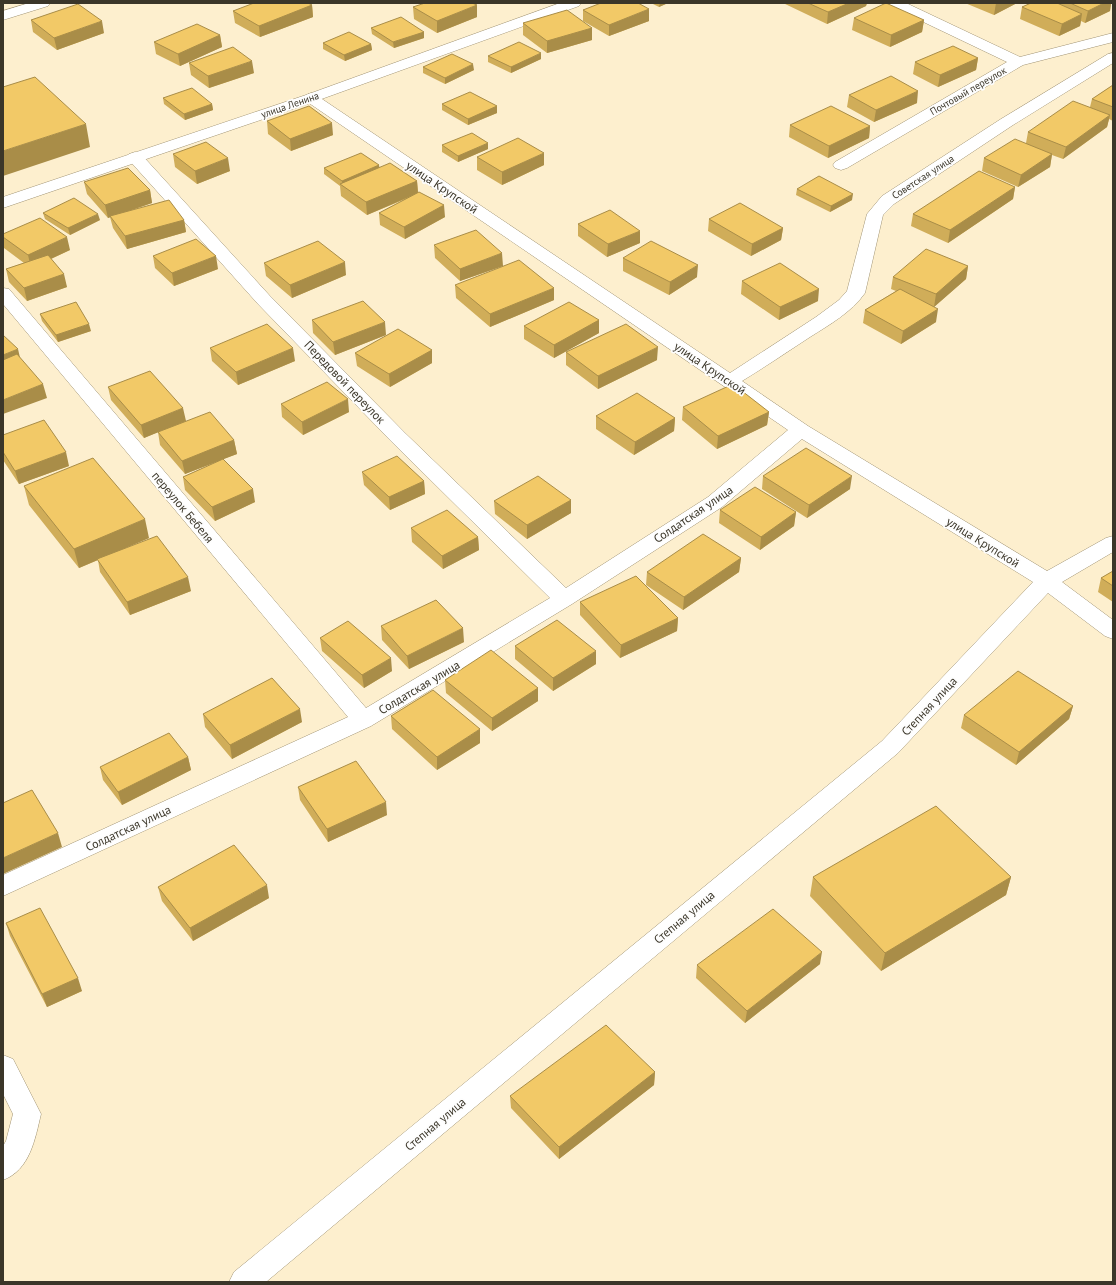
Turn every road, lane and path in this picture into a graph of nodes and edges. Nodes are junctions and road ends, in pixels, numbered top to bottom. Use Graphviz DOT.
graph roads {
  1 [pos="43,3"];
  2 [pos="574,3"];
  3 [pos="895,3"];
  4 [pos="3,16"];
  5 [pos="1113,37"];
  6 [pos="1113,57"];
  7 [pos="1018,62"];
  8 [pos="311,98"];
  9 [pos="136,157"];
  10 [pos="842,164"];
  11 [pos="3,203"];
  12 [pos="3,293"];
  13 [pos="730,381"];
  14 [pos="801,430"];
  15 [pos="1113,543"];
  16 [pos="1047,581"];
  17 [pos="564,598"];
  18 [pos="1113,631"];
  19 [pos="363,720"];
  20 [pos="3,886"];
  21 [pos="3,1067"];
  22 [pos="3,1167"];
  23 [pos="244,1282"];
  1 -- 4 [label="street"];
  2 -- 8 [label="street, улица Ленина"];
  3 -- 7 [label="street, Почтовый переулок"];
  5 -- 7 [label="street"];
  6 -- 13 [label="street, Советская улица"];
  7 -- 10 [label="street, Почтовый переулок"];
  8 -- 9 [label="street, улица Ленина"];
  8 -- 13 [label="street, улица Крупской"];
  9 -- 11 [label="street, улица Ленина"];
  9 -- 17 [label="street, Передовой переулок"];
  12 -- 19 [label="street, переулок Бебеля"];
  13 -- 14 [label="street, улица Крупской"];
  14 -- 16 [label="street, улица Крупской"];
  14 -- 17 [label="street, Солдатская улица"];
  15 -- 16 [label="street, Степная улица"];
  16 -- 18 [label="street, улица Крупской"];
  16 -- 23 [label="street, Степная улица"];
  17 -- 19 [label="street, Солдатская улица"];
  19 -- 20 [label="street, Солдатская улица"];
  21 -- 22 [label="street"];
}
